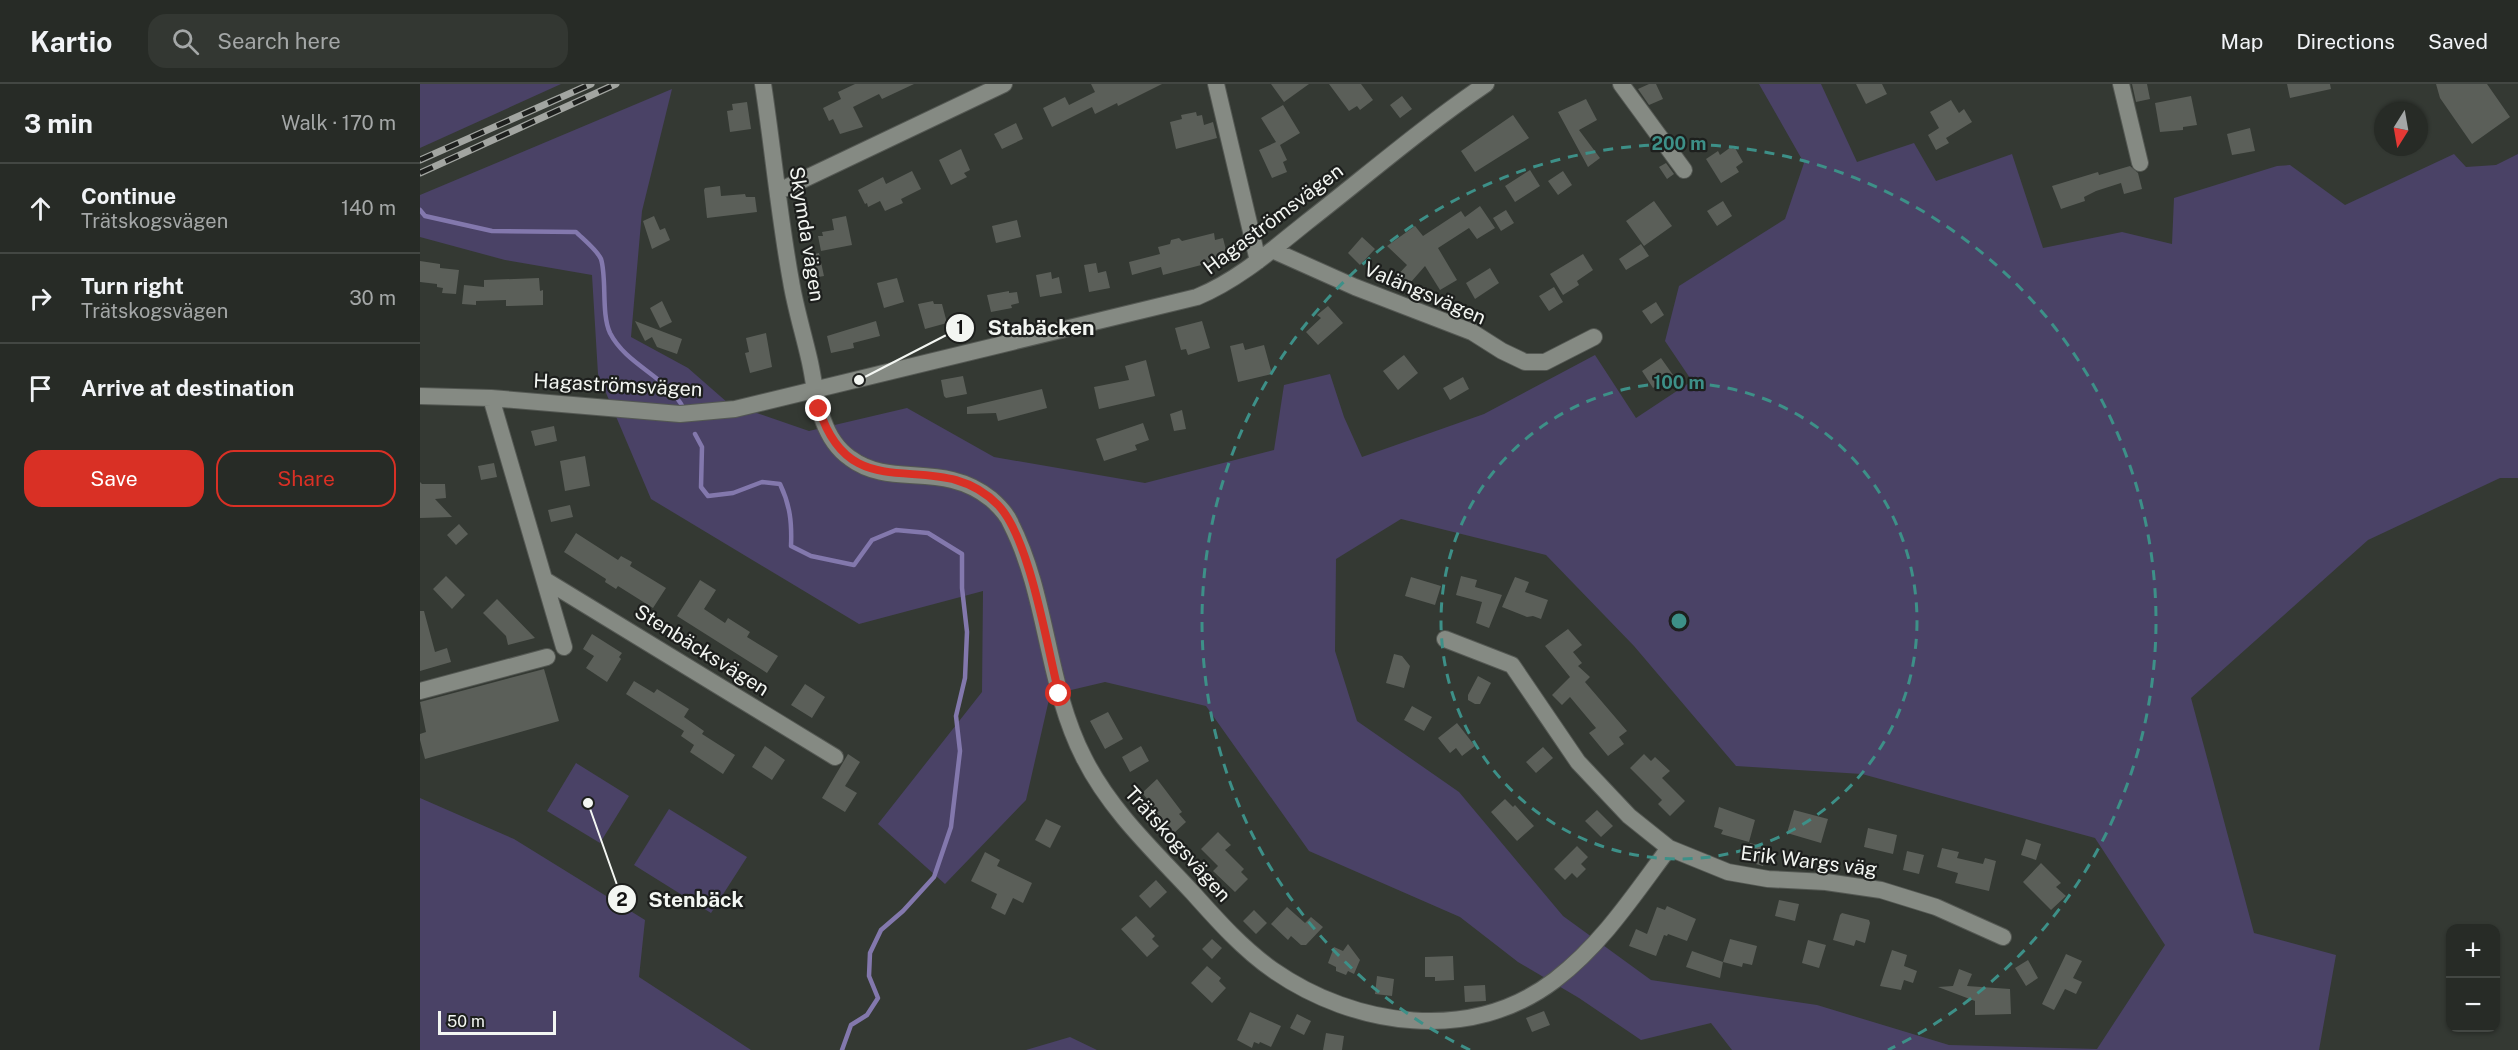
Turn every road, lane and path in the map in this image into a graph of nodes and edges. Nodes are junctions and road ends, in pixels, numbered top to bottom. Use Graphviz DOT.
graph roads {
  1 [pos="763,84"];
  2 [pos="1004,84"];
  3 [pos="1216,84"];
  4 [pos="1486,84"];
  5 [pos="1621,84"];
  6 [pos="2121,84"];
  7 [pos="2140,163"];
  8 [pos="1684,170"];
  9 [pos="779,192"];
  10 [pos="1272,250"];
  11 [pos="1258,261"];
  12 [pos="1594,337"];
  13 [pos="816,390"];
  14 [pos="420,396"];
  15 [pos="491,398"];
  16 [pos="545,580"];
  17 [pos="1444,639"];
  18 [pos="564,646"];
  19 [pos="547,657"];
  20 [pos="420,691"];
  21 [pos="836,758"];
  22 [pos="1669,848"];
  23 [pos="2003,937"];
  1 -- 9 [label="street, Skymda vägen"];
  2 -- 9 [label="street"];
  3 -- 11 [label="street"];
  4 -- 10 [label="street, Hagaströmsvägen"];
  5 -- 8 [label="street"];
  6 -- 7 [label="street"];
  9 -- 13 [label="street, Skymda vägen"];
  10 -- 11 [label="street, Hagaströmsvägen"];
  10 -- 12 [label="street, Valängsvägen"];
  11 -- 13 [label="street, Hagaströmsvägen"];
  13 -- 15 [label="street, Hagaströmsvägen"];
  13 -- 22 [label="street, Trätskogsvägen"];
  14 -- 15 [label="street, Hagaströmsvägen"];
  15 -- 16 [label="street"];
  16 -- 18 [label="street"];
  16 -- 21 [label="street, Stenbäcksvägen"];
  17 -- 22 [label="street, Erik Wargs väg"];
  19 -- 20 [label="street"];
  22 -- 23 [label="street, Erik Wargs väg"];
}
